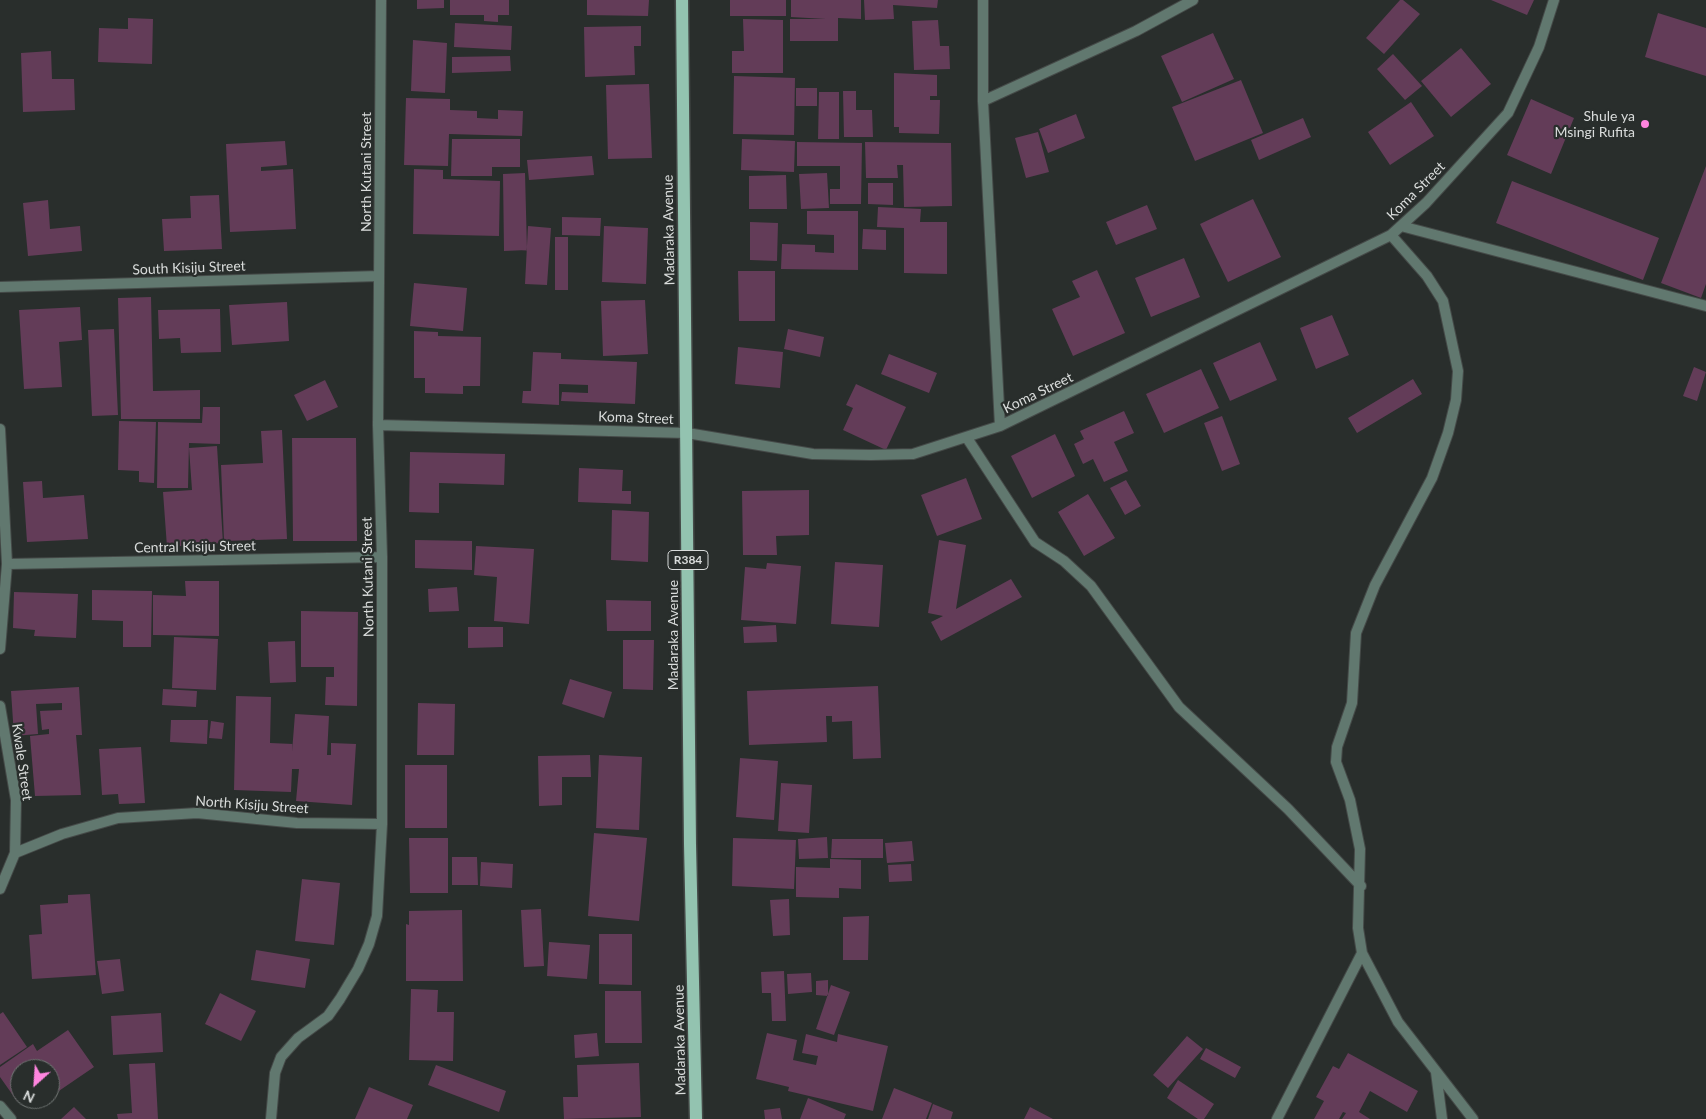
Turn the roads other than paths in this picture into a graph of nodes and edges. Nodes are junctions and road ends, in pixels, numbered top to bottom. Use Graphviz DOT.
graph roads {
  1 [pos="381,0"];
  2 [pos="682,0"];
  3 [pos="983,0"];
  4 [pos="1193,0"];
  5 [pos="1554,0"];
  6 [pos="983,102"];
  7 [pos="1401,226"];
  8 [pos="1391,235"];
  9 [pos="379,276"];
  10 [pos="0,287"];
  11 [pos="1706,306"];
  12 [pos="378,425"];
  13 [pos="1000,426"];
  14 [pos="0,429"];
  15 [pos="687,433"];
  16 [pos="967,438"];
  17 [pos="382,557"];
  18 [pos="7,564"];
  19 [pos="0,649"];
  20 [pos="0,706"];
  21 [pos="382,824"];
  22 [pos="15,852"];
  23 [pos="1360,886"];
  24 [pos="0,889"];
  25 [pos="1362,953"];
  26 [pos="1436,1070"];
  27 [pos="0,1106"];
  28 [pos="12,1119"];
  29 [pos="271,1119"];
  30 [pos="696,1119"];
  31 [pos="1277,1119"];
  32 [pos="1442,1119"];
  33 [pos="1473,1119"];
  1 -- 9 [label="street, North Kutani Street"];
  2 -- 15 [label="main road, Madaraka Avenue / R384"];
  3 -- 6 [label="street"];
  4 -- 6 [label="street"];
  5 -- 7 [label="street, Koma Street"];
  6 -- 13 [label="street"];
  7 -- 8 [label="street, Koma Street"];
  7 -- 11 [label="street"];
  8 -- 13 [label="street, Koma Street"];
  8 -- 23 [label="street"];
  9 -- 10 [label="street, South Kisiju Street"];
  9 -- 12 [label="street, North Kutani Street"];
  12 -- 15 [label="street, Koma Street"];
  12 -- 17 [label="street, North Kutani Street"];
  13 -- 16 [label="street, Koma Street"];
  14 -- 18 [label="street"];
  15 -- 16 [label="street, Koma Street"];
  15 -- 30 [label="main road, Madaraka Avenue / R384"];
  16 -- 23 [label="street"];
  17 -- 18 [label="street, Central Kisiju Street"];
  17 -- 21 [label="street, North Kutani Street"];
  18 -- 19 [label="street"];
  20 -- 22 [label="street, Kwale Street"];
  21 -- 22 [label="street, North Kisiju Street"];
  21 -- 29 [label="street, North Kutani Street"];
  22 -- 24 [label="street"];
  23 -- 25 [label="street"];
  25 -- 26 [label="street"];
  25 -- 31 [label="street"];
  26 -- 32 [label="street"];
  26 -- 33 [label="street"];
  27 -- 28 [label="street"];
}
